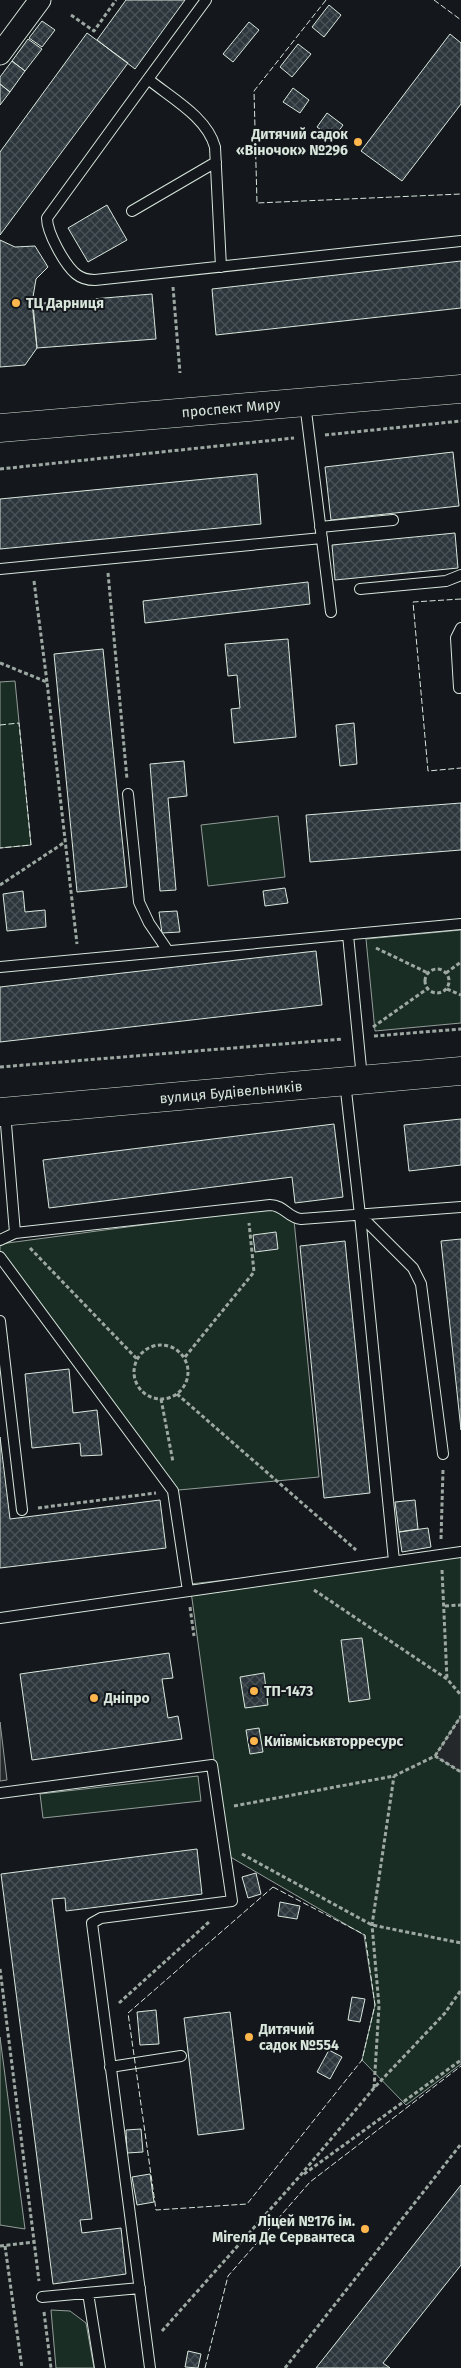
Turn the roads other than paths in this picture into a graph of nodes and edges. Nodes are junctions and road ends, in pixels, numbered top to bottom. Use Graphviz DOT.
graph roads {
  1 [pos="40,0"];
  2 [pos="206,0"];
  3 [pos="0,54"];
  4 [pos="148,80"];
  5 [pos="216,162"];
  6 [pos="132,211"];
  7 [pos="461,241"];
  8 [pos="221,267"];
  9 [pos="461,389"];
  10 [pos="305,402"];
  11 [pos="0,428"];
  12 [pos="393,520"];
  13 [pos="320,527"];
  14 [pos="322,538"];
  15 [pos="0,569"];
  16 [pos="461,575"];
  17 [pos="360,589"];
  18 [pos="331,612"];
  19 [pos="461,628"];
  20 [pos="460,688"];
  21 [pos="128,794"];
  22 [pos="461,924"];
  23 [pos="348,934"];
  24 [pos="168,951"];
  25 [pos="0,968"];
  26 [pos="461,1071"];
  27 [pos="353,1081"];
  28 [pos="2,1112"];
  29 [pos="461,1207"];
  30 [pos="360,1215"];
  31 [pos="15,1233"];
  32 [pos="0,1240"];
  33 [pos="0,1257"];
  34 [pos="0,1321"];
  35 [pos="444,1454"];
  36 [pos="22,1510"];
  37 [pos="461,1552"];
  38 [pos="394,1562"];
  39 [pos="188,1591"];
  40 [pos="0,1618"];
  41 [pos="0,1793"];
  42 [pos="181,2056"];
  43 [pos="110,2067"];
  44 [pos="140,2288"];
  45 [pos="88,2293"];
  46 [pos="42,2297"];
  47 [pos="100,2368"];
  48 [pos="150,2368"];
  1 -- 3 [label="street"];
  2 -- 4 [label="lane"];
  4 -- 5 [label="lane"];
  4 -- 8 [label="lane"];
  5 -- 6 [label="lane"];
  5 -- 8 [label="lane"];
  7 -- 8 [label="lane"];
  9 -- 10 [label="main road, проспект Миру"];
  10 -- 11 [label="main road, проспект Миру"];
  10 -- 13 [label="lane"];
  12 -- 13 [label="lane"];
  13 -- 14 [label="lane"];
  14 -- 15 [label="lane"];
  14 -- 18 [label="lane"];
  16 -- 17 [label="lane"];
  19 -- 20 [label="lane"];
  21 -- 24 [label="lane"];
  22 -- 23 [label="lane"];
  23 -- 24 [label="lane"];
  23 -- 27 [label="lane"];
  24 -- 25 [label="lane"];
  26 -- 27 [label="main road, вулиця Будівельників"];
  27 -- 28 [label="main road, вулиця Будівельників"];
  27 -- 30 [label="lane"];
  28 -- 31 [label="lane"];
  29 -- 30 [label="lane"];
  30 -- 31 [label="lane"];
  30 -- 35 [label="lane"];
  30 -- 38 [label="lane"];
  31 -- 32 [label="lane"];
  33 -- 39 [label="lane"];
  34 -- 36 [label="lane"];
  37 -- 38 [label="lane"];
  38 -- 39 [label="lane"];
  39 -- 40 [label="lane"];
  41 -- 43 [label="lane"];
  42 -- 43 [label="lane"];
  43 -- 44 [label="lane"];
  44 -- 45 [label="lane"];
  44 -- 48 [label="lane"];
  45 -- 46 [label="lane"];
  45 -- 47 [label="lane"];
}
